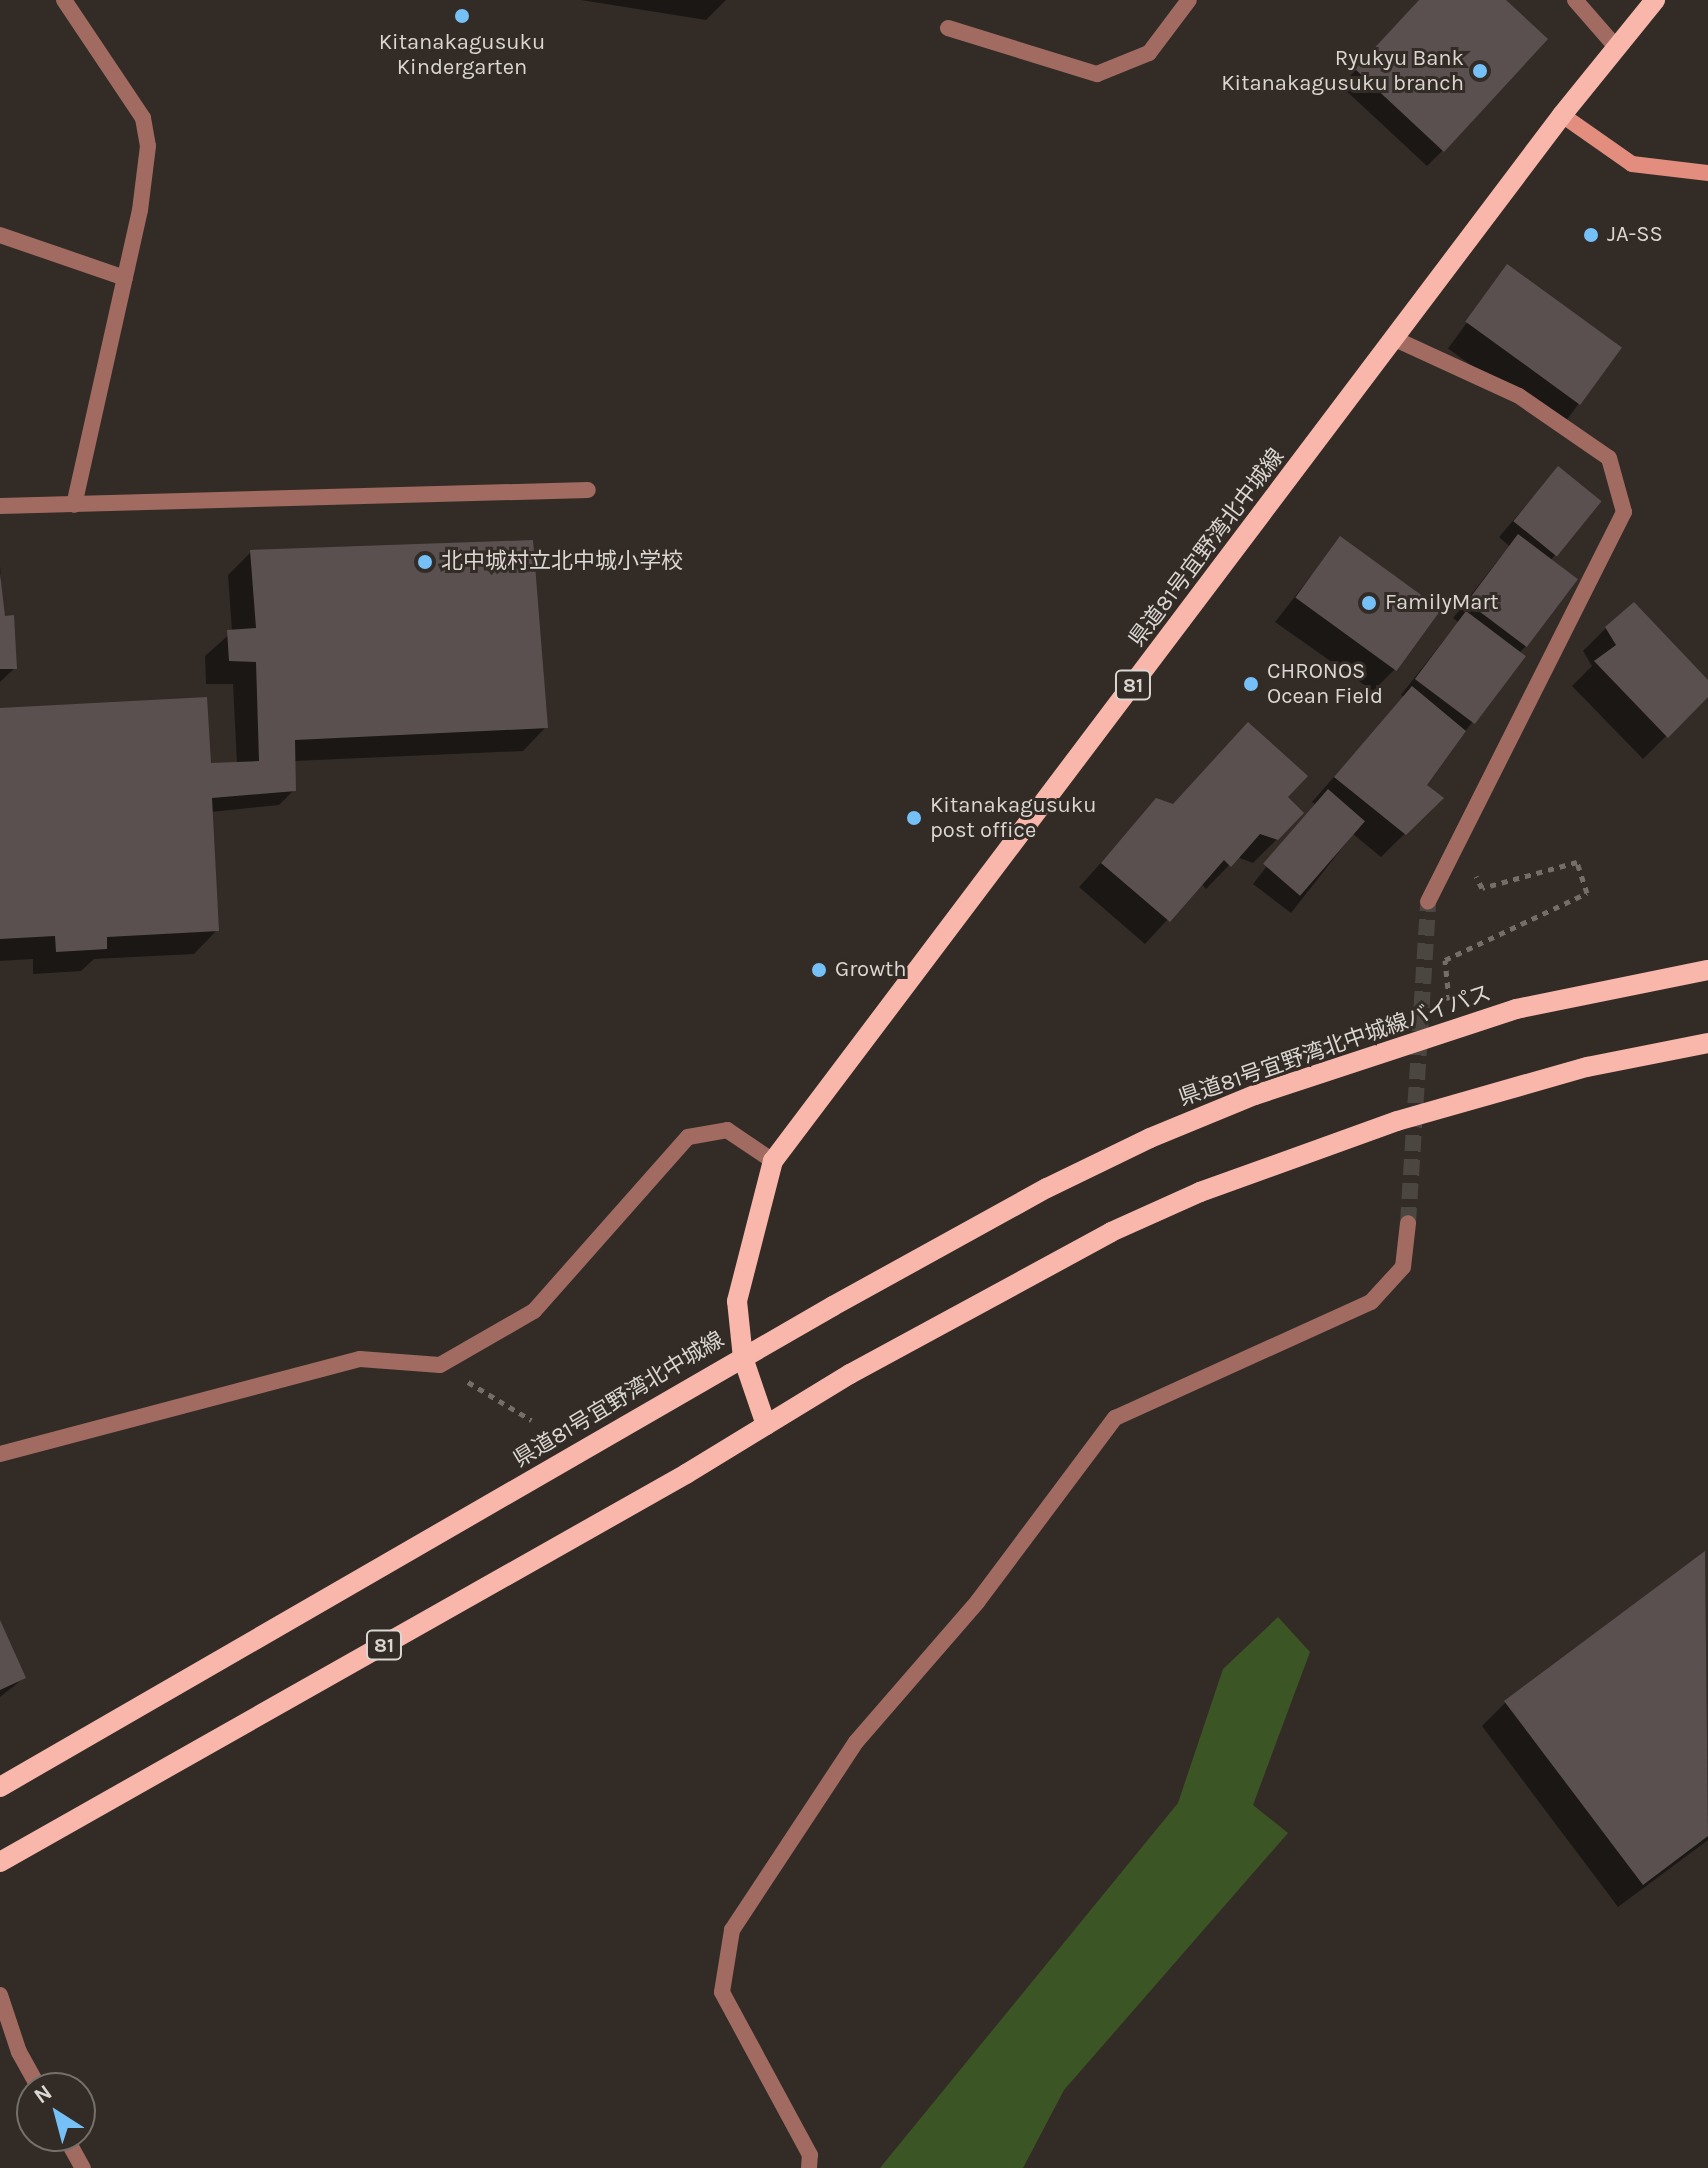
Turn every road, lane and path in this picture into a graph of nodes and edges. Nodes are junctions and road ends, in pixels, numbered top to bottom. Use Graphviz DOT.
graph roads {
  1 [pos="64,0"];
  2 [pos="1189,0"];
  3 [pos="1575,0"];
  4 [pos="1655,0"];
  5 [pos="948,28"];
  6 [pos="1616,47"];
  7 [pos="1562,115"];
  8 [pos="1708,173"];
  9 [pos="0,235"];
  10 [pos="125,278"];
  11 [pos="1395,339"];
  12 [pos="588,490"];
  13 [pos="74,505"];
  14 [pos="0,506"];
  15 [pos="1470,865"];
  16 [pos="1428,901"];
  17 [pos="1445,960"];
  18 [pos="1708,970"];
  19 [pos="1708,1043"];
  20 [pos="773,1161"];
  21 [pos="1408,1223"];
  22 [pos="743,1358"];
  23 [pos="440,1365"];
  24 [pos="531,1420"];
  25 [pos="766,1425"];
  26 [pos="0,1454"];
  27 [pos="0,1787"];
  28 [pos="0,1862"];
  29 [pos="0,1995"];
  30 [pos="30,2072"];
  31 [pos="809,2168"];
  1 -- 10 [label="street"];
  2 -- 5 [label="street"];
  3 -- 6 [label="street"];
  4 -- 6 [label="main road, 県道81号宜野湾北中城線 / 81"];
  6 -- 7 [label="main road, 県道81号宜野湾北中城線 / 81"];
  7 -- 8 [label="street"];
  7 -- 11 [label="main road, 県道81号宜野湾北中城線 / 81"];
  9 -- 10 [label="street"];
  10 -- 13 [label="street"];
  11 -- 16 [label="street"];
  11 -- 20 [label="main road, 県道81号宜野湾北中城線 / 81"];
  12 -- 13 [label="street"];
  13 -- 14 [label="street"];
  15 -- 17 [label="path"];
  18 -- 22 [label="main road, 県道81号宜野湾北中城線バイパス"];
  19 -- 25 [label="main road, 81"];
  20 -- 22 [label="main road, 県道81号宜野湾北中城線 / 81"];
  20 -- 23 [label="street"];
  21 -- 31 [label="street"];
  22 -- 25 [label="main road, 81"];
  22 -- 27 [label="main road, 県道81号宜野湾北中城線"];
  23 -- 24 [label="path"];
  23 -- 26 [label="street"];
  25 -- 28 [label="main road, 81"];
  29 -- 30 [label="street"];
}
